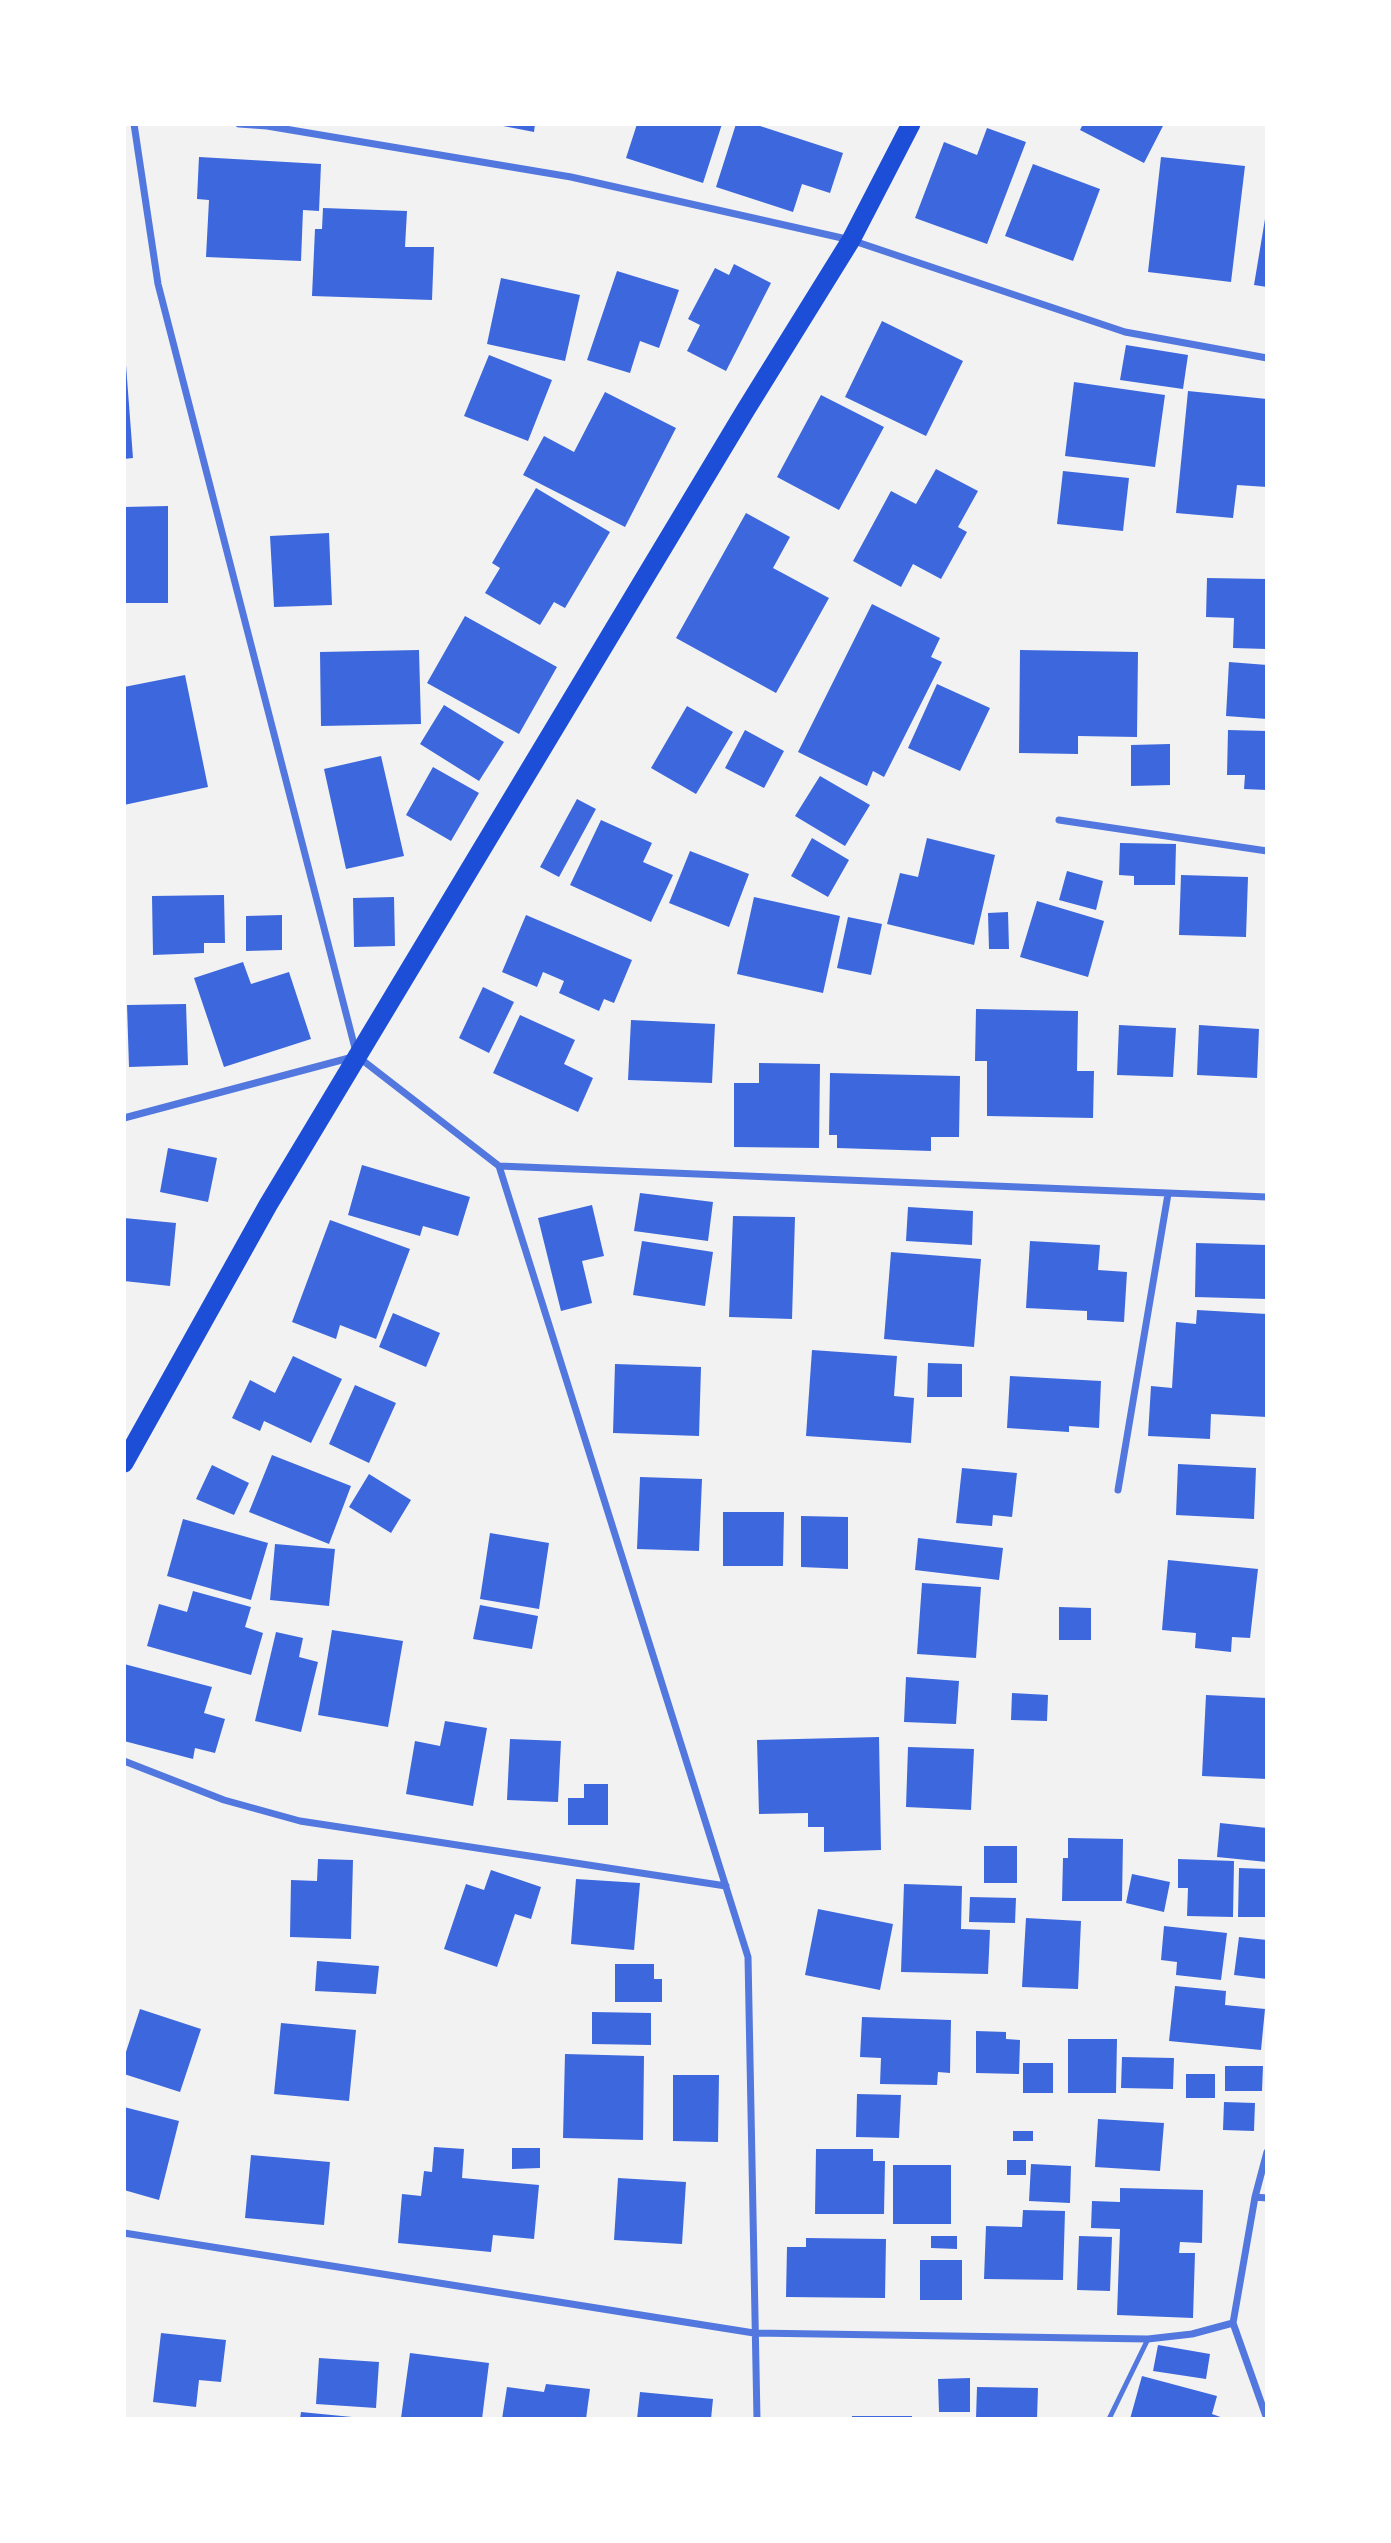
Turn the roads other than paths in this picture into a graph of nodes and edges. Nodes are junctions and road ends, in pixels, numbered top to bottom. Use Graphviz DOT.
graph roads {
  1 [pos="134,124"];
  2 [pos="239,124"];
  3 [pos="911,124"];
  4 [pos="851,240"];
  5 [pos="1267,358"];
  6 [pos="1059,820"];
  7 [pos="1267,851"];
  8 [pos="357,1056"];
  9 [pos="124,1118"];
  10 [pos="499,1166"];
  11 [pos="1168,1194"];
  12 [pos="1267,1197"];
  13 [pos="124,1463"];
  14 [pos="1118,1490"];
  15 [pos="124,1761"];
  16 [pos="726,1886"];
  17 [pos="1267,2151"];
  18 [pos="1255,2197"];
  19 [pos="1267,2197"];
  20 [pos="124,2233"];
  21 [pos="1233,2323"];
  22 [pos="754,2333"];
  23 [pos="1148,2339"];
  24 [pos="757,2419"];
  25 [pos="1109,2419"];
  26 [pos="1267,2419"];
  1 -- 8 [label="street"];
  2 -- 4 [label="street"];
  3 -- 4 [label="highway"];
  4 -- 5 [label="street"];
  4 -- 8 [label="highway"];
  6 -- 7 [label="street"];
  8 -- 9 [label="street"];
  8 -- 10 [label="street"];
  8 -- 13 [label="highway"];
  10 -- 11 [label="street"];
  10 -- 16 [label="street"];
  11 -- 12 [label="street"];
  11 -- 14 [label="street"];
  15 -- 16 [label="street"];
  16 -- 22 [label="street"];
  17 -- 18 [label="street"];
  18 -- 19 [label="street"];
  18 -- 21 [label="street"];
  20 -- 22 [label="street"];
  21 -- 23 [label="street"];
  21 -- 26 [label="street"];
  22 -- 23 [label="street"];
  22 -- 24 [label="street"];
  23 -- 25 [label="lane"];
}
